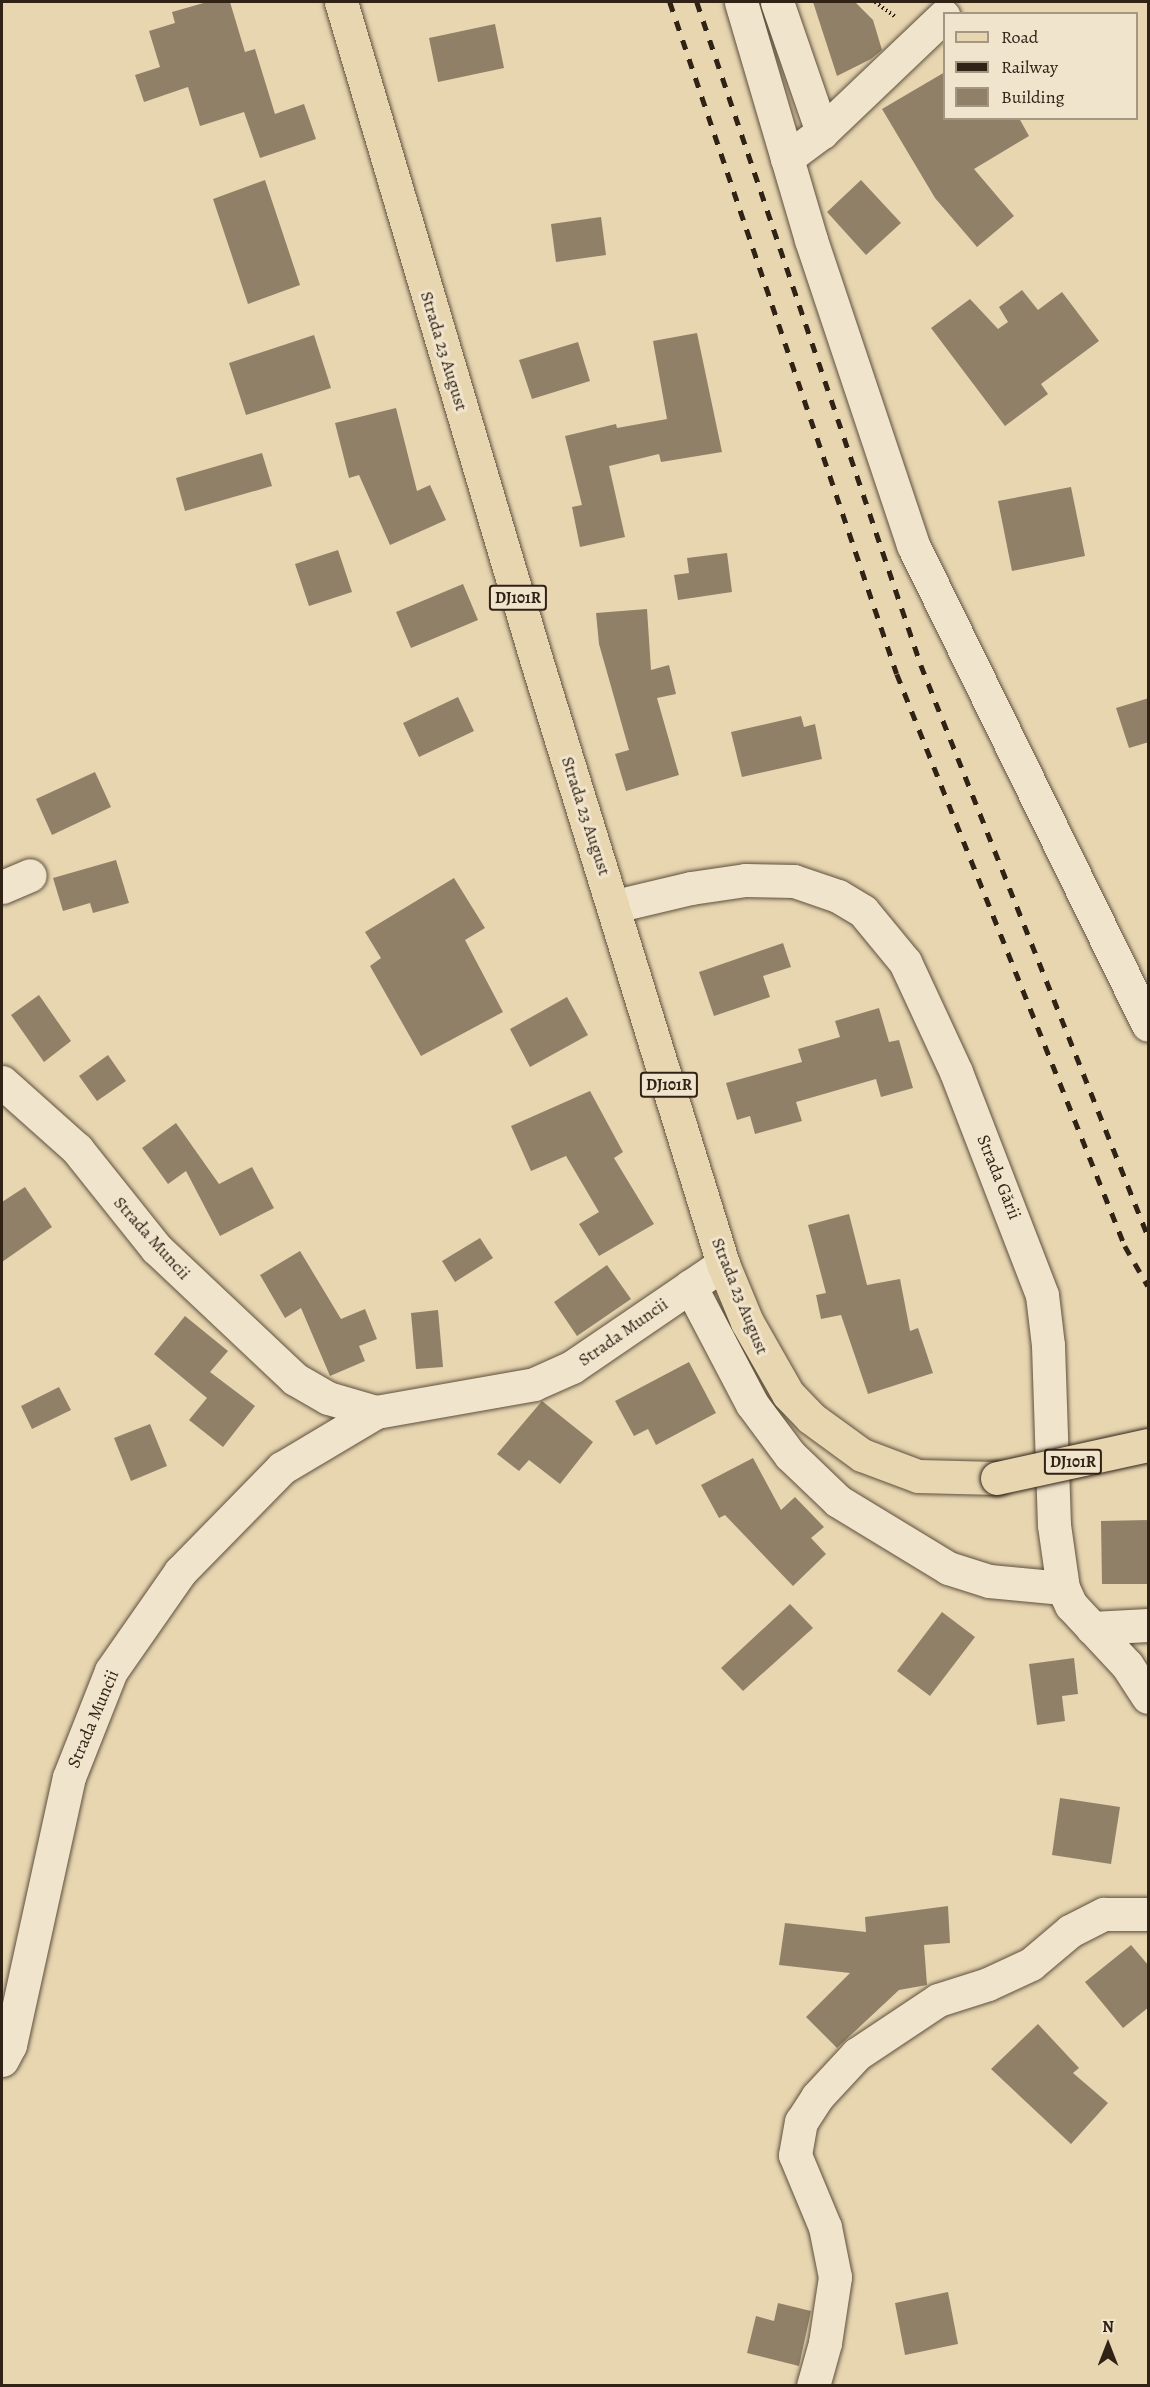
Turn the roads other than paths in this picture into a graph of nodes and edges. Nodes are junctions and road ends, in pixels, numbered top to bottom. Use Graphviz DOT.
graph roads {
  1 [pos="341,2"];
  2 [pos="741,2"];
  3 [pos="777,2"];
  4 [pos="962,2"];
  5 [pos="950,12"];
  6 [pos="943,18"];
  7 [pos="822,132"];
  8 [pos="788,158"];
  9 [pos="615,906"];
  10 [pos="1149,1025"];
  11 [pos="2,1082"];
  12 [pos="723,1264"];
  13 [pos="690,1286"];
  14 [pos="376,1412"];
  15 [pos="1149,1445"];
  16 [pos="1063,1588"];
  17 [pos="1149,1625"];
  18 [pos="1092,1628"];
  19 [pos="1149,1697"];
  20 [pos="1149,1914"];
  21 [pos="2,2060"];
  22 [pos="813,2385"];
  1 -- 9 [label="main road, Strada 23 August / DJ101R"];
  2 -- 8 [label="street"];
  3 -- 7 [label="street"];
  4 -- 5 [label="street"];
  6 -- 7 [label="street"];
  7 -- 8 [label="street"];
  8 -- 10 [label="street"];
  9 -- 12 [label="main road, Strada 23 August / DJ101R"];
  9 -- 16 [label="street, Strada Gării"];
  11 -- 14 [label="street, Strada Muncii"];
  12 -- 13 [label="street, Strada Muncii"];
  12 -- 15 [label="main road, Strada 23 August / DJ101R, bridge"];
  13 -- 14 [label="street, Strada Muncii"];
  13 -- 16 [label="street"];
  14 -- 21 [label="street, Strada Muncii"];
  16 -- 18 [label="street, Strada Gării"];
  17 -- 18 [label="street"];
  18 -- 19 [label="street, Strada Gării"];
  20 -- 22 [label="street"];
}
